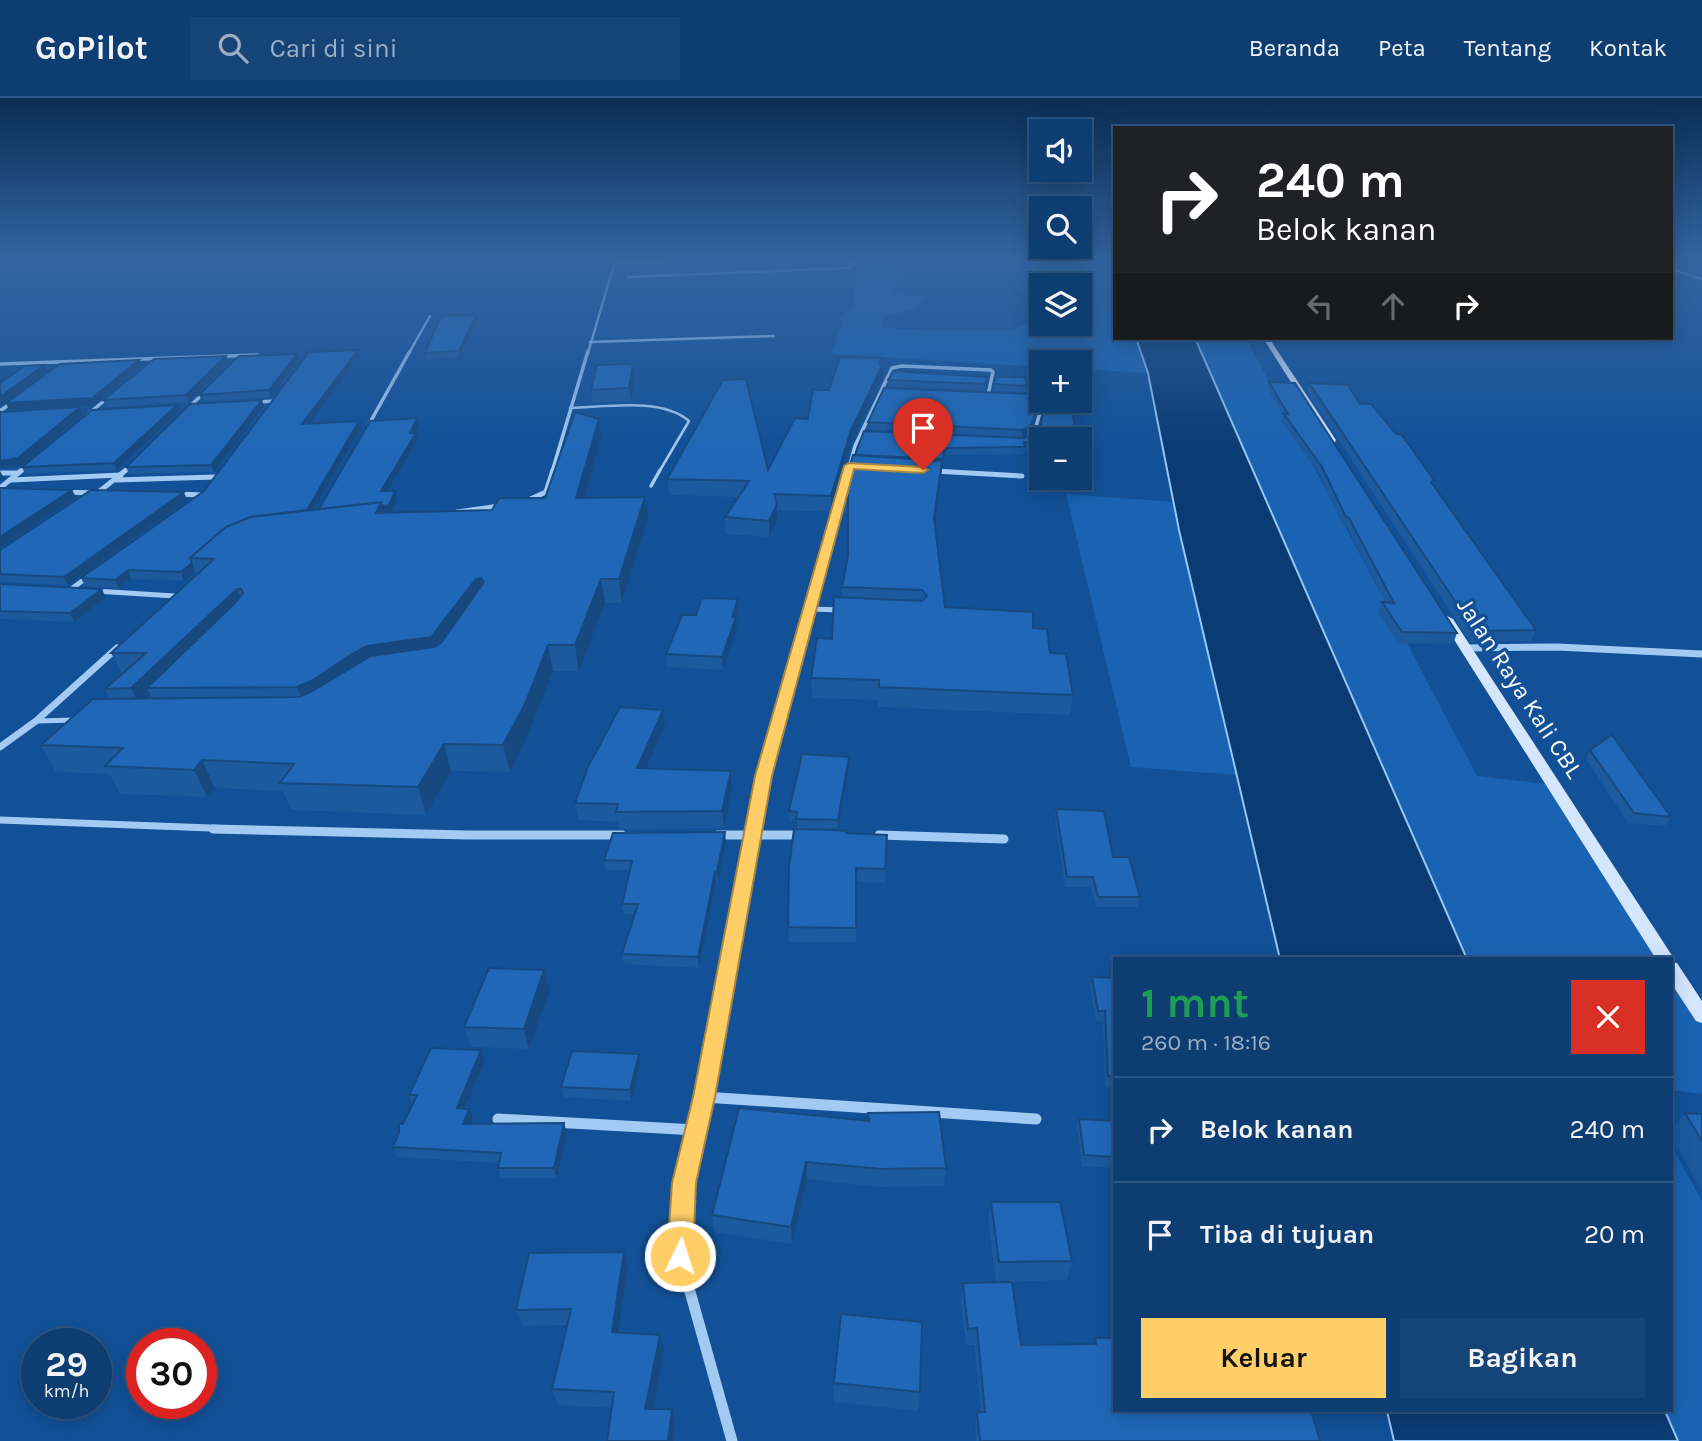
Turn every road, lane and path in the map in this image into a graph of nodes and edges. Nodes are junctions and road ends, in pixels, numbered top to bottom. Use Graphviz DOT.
graph roads {
  1 [pos="426,324"];
  2 [pos="595,324"];
  3 [pos="774,336"];
  4 [pos="1267,340"];
  5 [pos="590,342"];
  6 [pos="265,355"];
  7 [pos="241,356"];
  8 [pos="157,358"];
  9 [pos="68,361"];
  10 [pos="0,364"];
  11 [pos="233,364"];
  12 [pos="147,367"];
  13 [pos="59,368"];
  14 [pos="208,389"];
  15 [pos="284,390"];
  16 [pos="881,390"];
  17 [pos="894,391"];
  18 [pos="115,392"];
  19 [pos="1001,395"];
  20 [pos="1014,396"];
  21 [pos="20,397"];
  22 [pos="1029,397"];
  23 [pos="276,401"];
  24 [pos="251,402"];
  25 [pos="203,405"];
  26 [pos="191,406"];
  27 [pos="178,407"];
  28 [pos="570,408"];
  29 [pos="80,410"];
  30 [pos="92,411"];
  31 [pos="103,411"];
  32 [pos="267,412"];
  33 [pos="0,413"];
  34 [pos="1040,413"];
  35 [pos="13,414"];
  36 [pos="182,414"];
  37 [pos="80,421"];
  38 [pos="364,433"];
  39 [pos="860,433"];
  40 [pos="874,434"];
  41 [pos="1023,441"];
  42 [pos="1340,453"];
  43 [pos="39,456"];
  44 [pos="139,458"];
  45 [pos="224,466"];
  46 [pos="849,466"];
  47 [pos="863,467"];
  48 [pos="929,470"];
  49 [pos="0,473"];
  50 [pos="18,473"];
  51 [pos="121,475"];
  52 [pos="1022,475"];
  53 [pos="215,477"];
  54 [pos="11,480"];
  55 [pos="115,480"];
  56 [pos="651,486"];
  57 [pos="0,489"];
  58 [pos="12,491"];
  59 [pos="61,492"];
  60 [pos="98,493"];
  61 [pos="111,493"];
  62 [pos="164,494"];
  63 [pos="203,495"];
  64 [pos="87,499"];
  65 [pos="192,502"];
  66 [pos="520,503"];
  67 [pos="509,504"];
  68 [pos="449,512"];
  69 [pos="92,574"];
  70 [pos="184,587"];
  71 [pos="58,589"];
  72 [pos="70,590"];
  73 [pos="175,596"];
  74 [pos="165,605"];
  75 [pos="810,609"];
  76 [pos="852,611"];
  77 [pos="1443,613"];
  78 [pos="125,641"];
  79 [pos="1465,648"];
  80 [pos="1702,654"];
  81 [pos="78,720"];
  82 [pos="36,721"];
  83 [pos="0,747"];
  84 [pos="0,820"];
  85 [pos="630,835"];
  86 [pos="713,835"];
  87 [pos="754,835"];
  88 [pos="808,835"];
  89 [pos="874,835"];
  90 [pos="1004,839"];
  91 [pos="1664,957"];
  92 [pos="1673,971"];
  93 [pos="1702,1016"];
  94 [pos="704,1097"];
  95 [pos="498,1119"];
  96 [pos="1037,1119"];
  97 [pos="696,1130"];
  98 [pos="732,1441"];
  1 -- 38 [label="street"];
  2 -- 5 [label="street"];
  3 -- 5 [label="lane"];
  4 -- 42 [label="main road"];
  5 -- 28 [label="street"];
  6 -- 7 [label="street"];
  7 -- 8 [label="street"];
  7 -- 11 [label="street"];
  8 -- 9 [label="street"];
  8 -- 12 [label="street"];
  9 -- 10 [label="street"];
  9 -- 13 [label="street"];
  14 -- 26 [label="street"];
  15 -- 23 [label="street"];
  16 -- 17 [label="street"];
  16 -- 19 [label="street"];
  16 -- 39 [label="street"];
  18 -- 30 [label="street"];
  20 -- 22 [label="street"];
  21 -- 33 [label="street"];
  23 -- 24 [label="street"];
  23 -- 32 [label="street"];
  25 -- 26 [label="street"];
  26 -- 27 [label="street"];
  26 -- 36 [label="street"];
  28 -- 56 [label="lane"];
  28 -- 66 [label="street"];
  29 -- 30 [label="street"];
  30 -- 31 [label="street"];
  30 -- 37 [label="street"];
  33 -- 35 [label="street"];
  34 -- 41 [label="street"];
  39 -- 40 [label="street"];
  39 -- 46 [label="street"];
  43 -- 50 [label="street"];
  44 -- 51 [label="street"];
  45 -- 53 [label="street"];
  46 -- 47 [label="street"];
  46 -- 75 [label="street"];
  48 -- 52 [label="street"];
  49 -- 50 [label="street"];
  50 -- 54 [label="street"];
  51 -- 54 [label="street"];
  51 -- 55 [label="street"];
  53 -- 55 [label="street"];
  53 -- 63 [label="street"];
  54 -- 57 [label="street"];
  55 -- 60 [label="street"];
  57 -- 58 [label="street"];
  59 -- 60 [label="street"];
  60 -- 61 [label="street"];
  60 -- 64 [label="street"];
  62 -- 63 [label="street"];
  63 -- 65 [label="street"];
  67 -- 68 [label="street"];
  69 -- 72 [label="street"];
  70 -- 73 [label="street"];
  71 -- 72 [label="street"];
  72 -- 73 [label="street"];
  73 -- 74 [label="street"];
  75 -- 76 [label="street"];
  75 -- 87 [label="street"];
  77 -- 79 [label="main road, Jalan Raya Kali CBL"];
  78 -- 82 [label="street"];
  79 -- 80 [label="street"];
  79 -- 91 [label="main road, Jalan Raya Kali CBL"];
  81 -- 82 [label="lane"];
  82 -- 83 [label="street"];
  84 -- 85 [label="street"];
  86 -- 87 [label="street"];
  87 -- 88 [label="street"];
  87 -- 94 [label="street"];
  89 -- 90 [label="street"];
  92 -- 93 [label="main road"];
  94 -- 96 [label="street"];
  94 -- 97 [label="street"];
  95 -- 97 [label="street"];
  97 -- 98 [label="street"];
}
